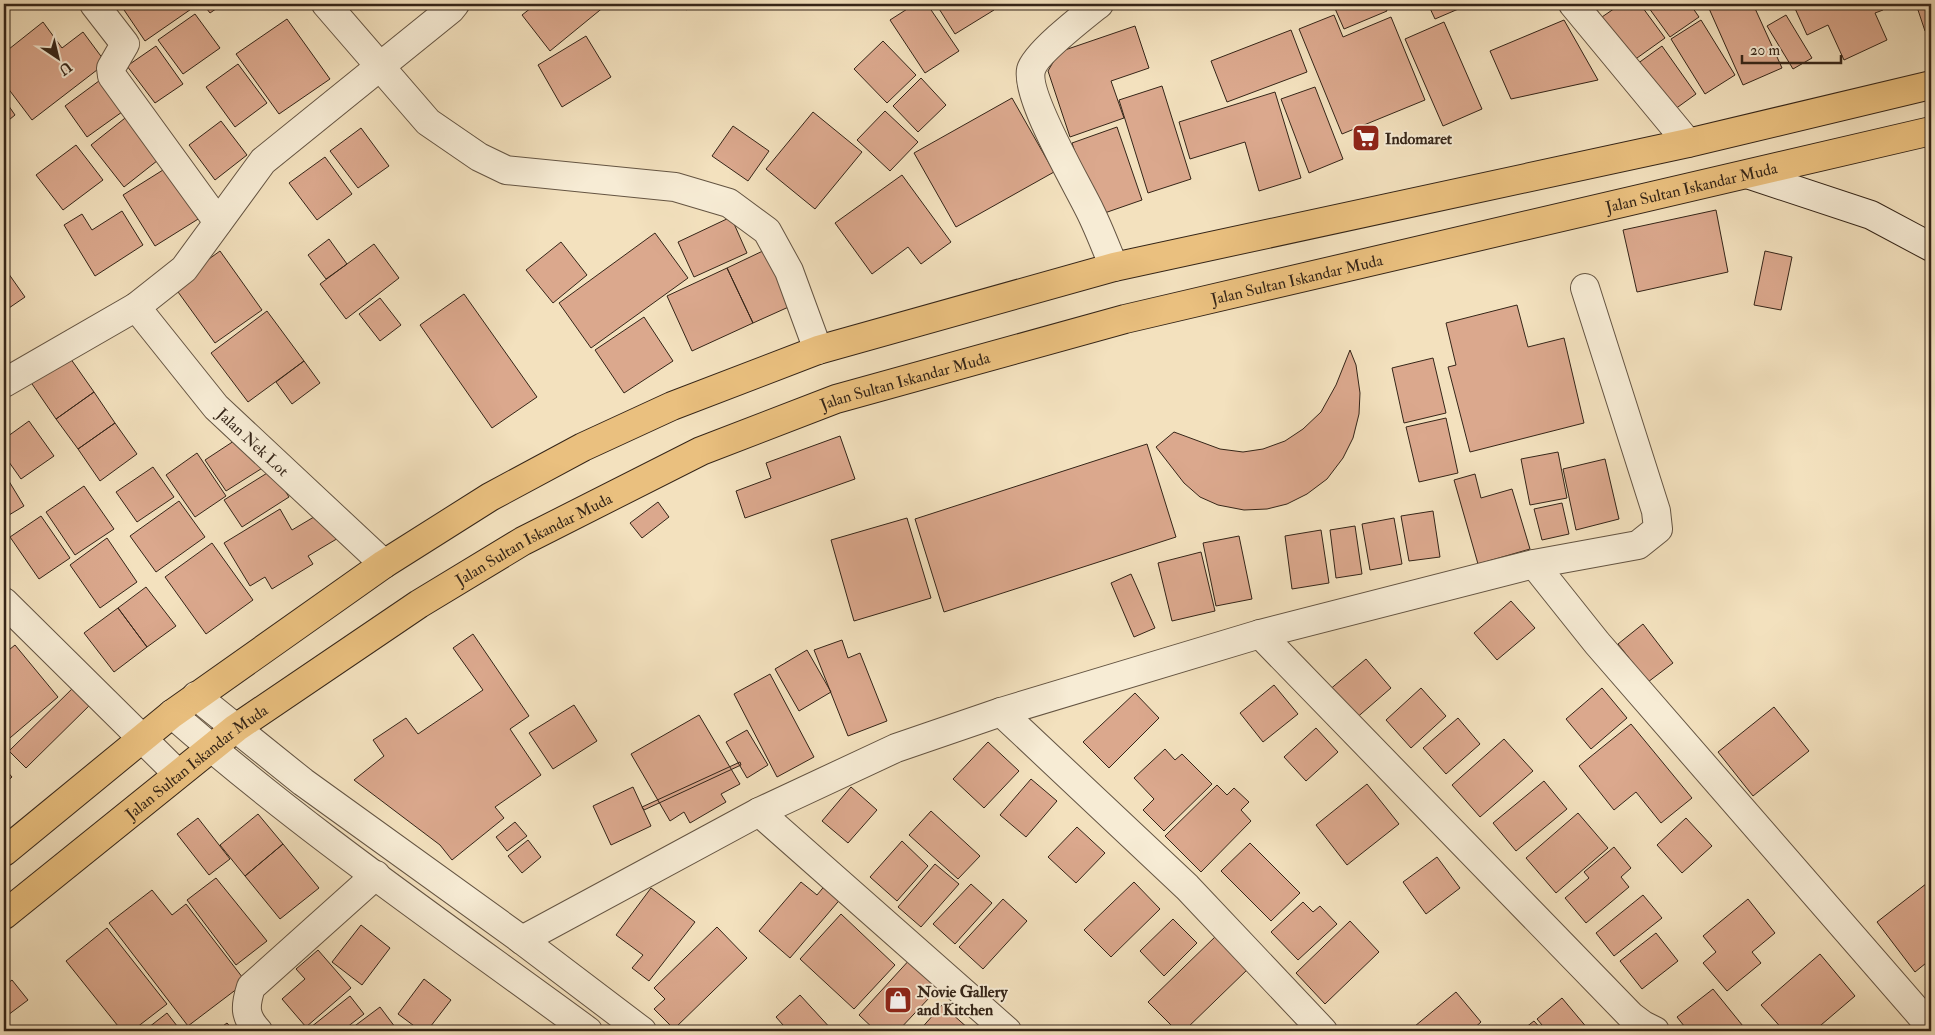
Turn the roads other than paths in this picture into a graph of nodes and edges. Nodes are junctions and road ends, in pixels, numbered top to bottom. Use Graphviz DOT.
graph roads {
  1 [pos="94,4"];
  2 [pos="326,4"];
  3 [pos="455,4"];
  4 [pos="1099,4"];
  5 [pos="1573,4"];
  6 [pos="379,66"];
  7 [pos="1931,86"];
  8 [pos="1931,131"];
  9 [pos="1688,143"];
  10 [pos="1750,175"];
  11 [pos="218,222"];
  12 [pos="1931,247"];
  13 [pos="1114,267"];
  14 [pos="1585,288"];
  15 [pos="136,307"];
  16 [pos="818,350"];
  17 [pos="4,383"];
  18 [pos="384,564"];
  19 [pos="1534,564"];
  20 [pos="4,602"];
  21 [pos="1260,634"];
  22 [pos="196,696"];
  23 [pos="1001,712"];
  24 [pos="172,714"];
  25 [pos="236,728"];
  26 [pos="142,739"];
  27 [pos="210,748"];
  28 [pos="177,773"];
  29 [pos="759,812"];
  30 [pos="4,852"];
  31 [pos="376,875"];
  32 [pos="4,915"];
  33 [pos="522,940"];
  34 [pos="1931,1027"];
  35 [pos="258,1031"];
  36 [pos="588,1031"];
  37 [pos="642,1031"];
  38 [pos="1007,1031"];
  39 [pos="1323,1031"];
  40 [pos="1655,1031"];
  1 -- 11 [label="street"];
  2 -- 6 [label="street"];
  3 -- 6 [label="street"];
  4 -- 13 [label="street"];
  5 -- 9 [label="street"];
  6 -- 11 [label="street"];
  6 -- 16 [label="street"];
  7 -- 9 [label="highway"];
  8 -- 10 [label="highway, Jalan Sultan Iskandar Muda"];
  9 -- 13 [label="highway"];
  10 -- 12 [label="street"];
  10 -- 25 [label="highway, Jalan Sultan Iskandar Muda"];
  11 -- 15 [label="street"];
  13 -- 16 [label="highway"];
  14 -- 19 [label="street"];
  15 -- 17 [label="street"];
  15 -- 18 [label="street, Jalan Nek Lot"];
  16 -- 18 [label="highway"];
  18 -- 22 [label="highway"];
  19 -- 21 [label="street"];
  19 -- 34 [label="street"];
  20 -- 26 [label="street"];
  21 -- 23 [label="street"];
  21 -- 40 [label="street"];
  22 -- 24 [label="highway"];
  22 -- 25 [label="street"];
  23 -- 29 [label="street"];
  23 -- 39 [label="street"];
  24 -- 26 [label="highway"];
  24 -- 27 [label="street"];
  25 -- 27 [label="highway, Jalan Sultan Iskandar Muda"];
  25 -- 33 [label="street"];
  26 -- 28 [label="street"];
  26 -- 30 [label="highway"];
  27 -- 28 [label="highway, Jalan Sultan Iskandar Muda"];
  27 -- 31 [label="street"];
  28 -- 32 [label="highway, Jalan Sultan Iskandar Muda"];
  29 -- 33 [label="street"];
  29 -- 38 [label="street"];
  31 -- 35 [label="street"];
  31 -- 36 [label="street"];
  33 -- 37 [label="street"];
}
